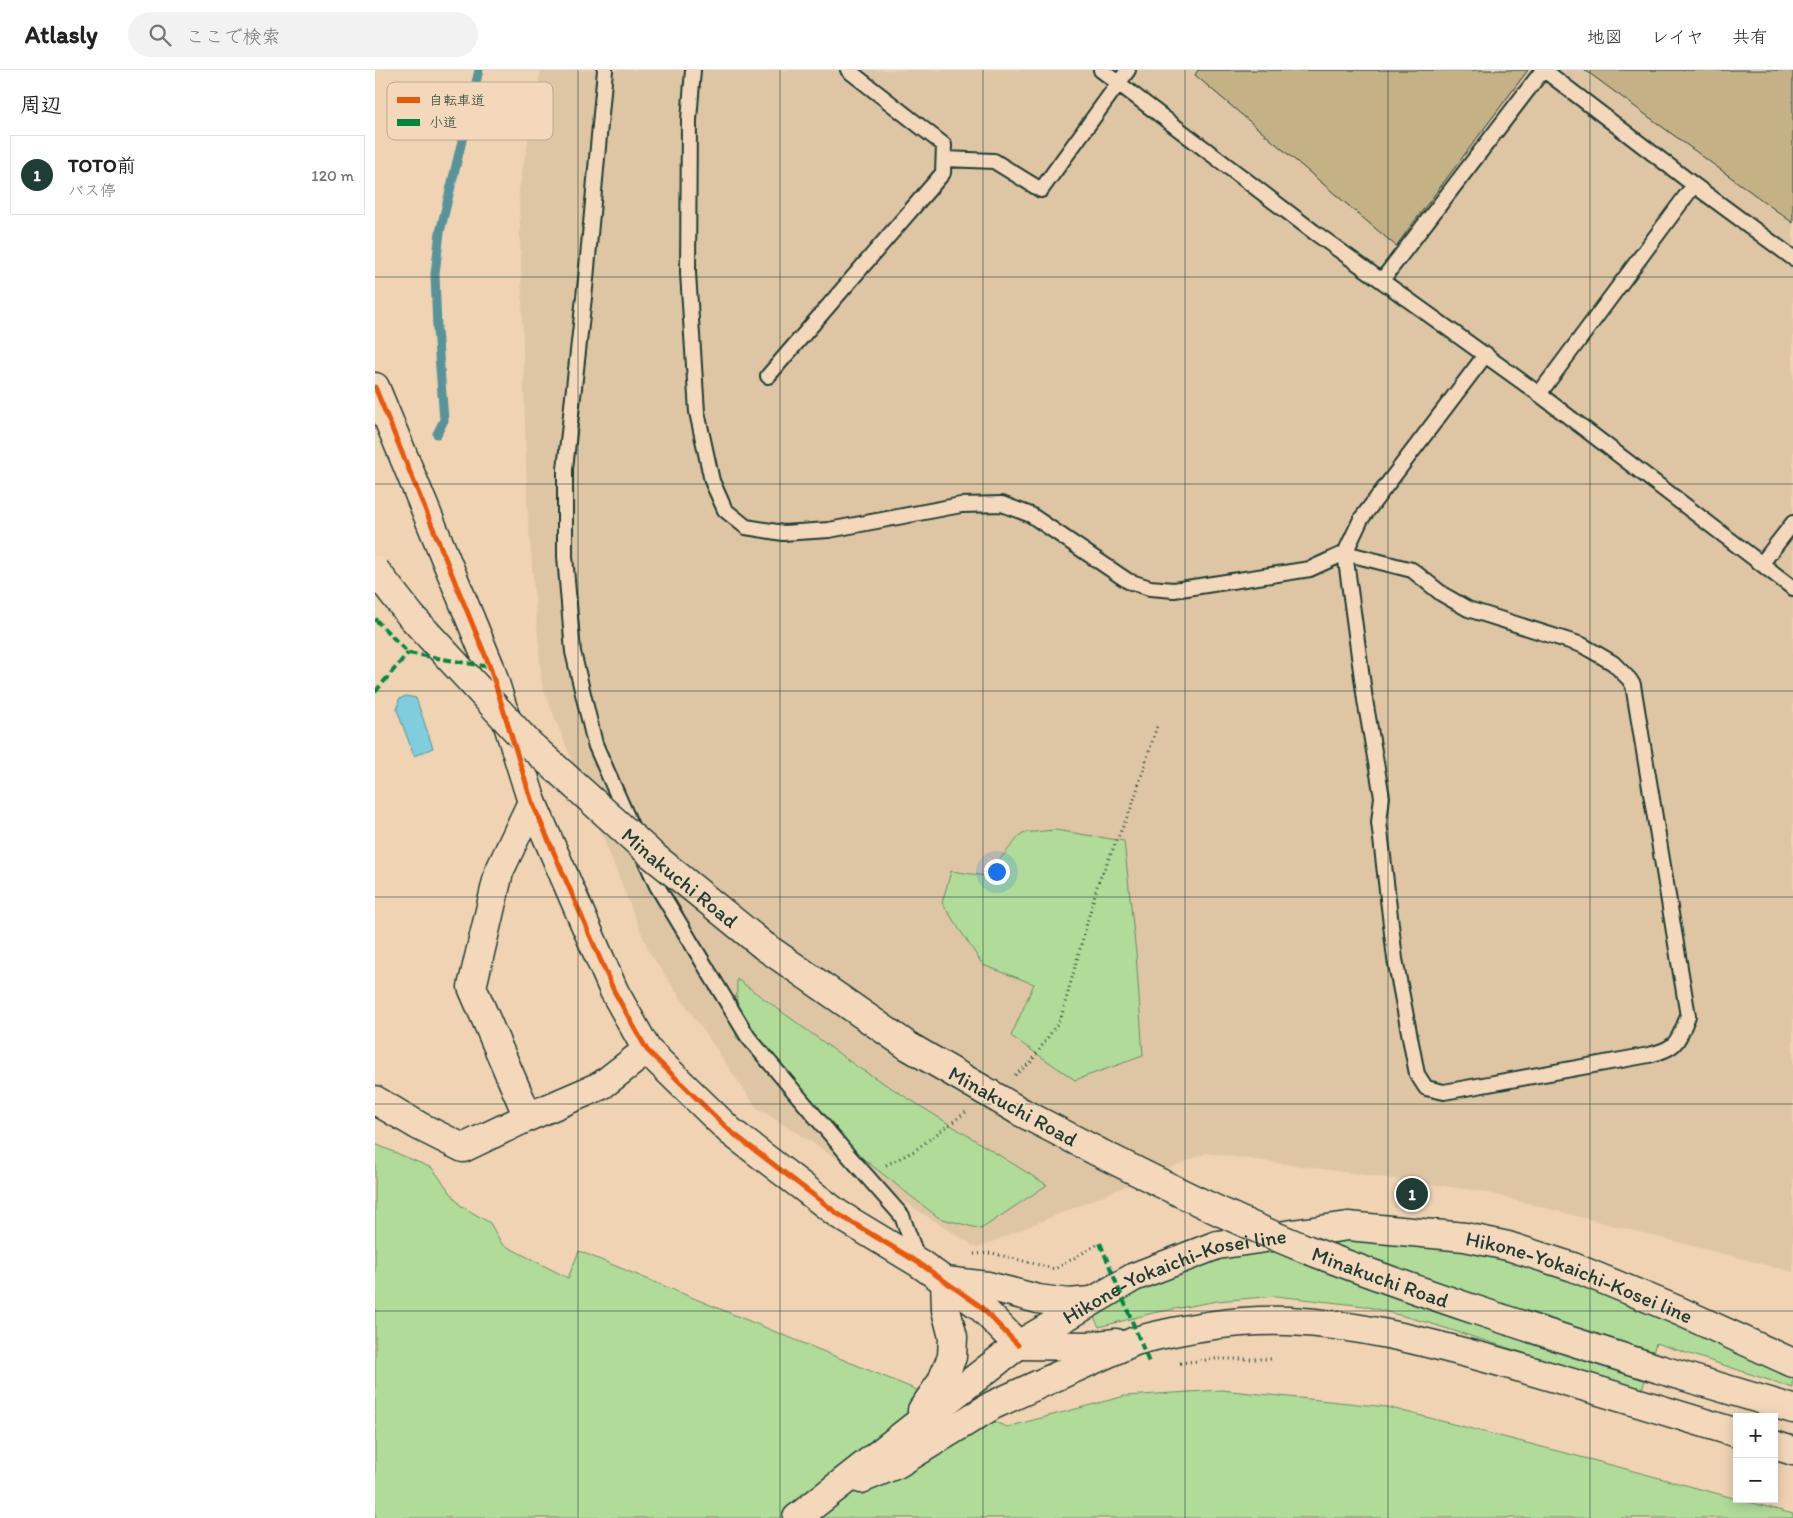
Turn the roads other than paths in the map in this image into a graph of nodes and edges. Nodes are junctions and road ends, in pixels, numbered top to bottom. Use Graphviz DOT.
graph roads {
  1 [pos="605,70"];
  2 [pos="693,70"];
  3 [pos="848,70"];
  4 [pos="1101,70"];
  5 [pos="1128,70"];
  6 [pos="1543,70"];
  7 [pos="1118,83"];
  8 [pos="945,159"];
  9 [pos="1694,186"];
  10 [pos="1793,258"];
  11 [pos="1382,280"];
  12 [pos="1486,354"];
  13 [pos="768,376"];
  14 [pos="375,387"];
  15 [pos="1539,394"];
  16 [pos="1793,523"];
  17 [pos="1345,553"];
  18 [pos="1762,563"];
  19 [pos="375,570"];
  20 [pos="1793,588"];
  21 [pos="532,802"];
  22 [pos="647,1050"];
  23 [pos="375,1100"];
  24 [pos="528,1117"];
  25 [pos="919,1263"];
  26 [pos="945,1281"];
  27 [pos="1093,1300"];
  28 [pos="1135,1340"];
  29 [pos="1018,1344"];
  30 [pos="1793,1363"];
  31 [pos="950,1386"];
  32 [pos="993,1405"];
  33 [pos="1793,1409"];
  34 [pos="1733,1432"];
  35 [pos="1778,1446"];
  36 [pos="1793,1451"];
  37 [pos="831,1492"];
  38 [pos="797,1518"];
  1 -- 25 [label="lane"];
  2 -- 17 [label="lane"];
  3 -- 8 [label="lane"];
  4 -- 7 [label="lane"];
  5 -- 7 [label="lane"];
  6 -- 9 [label="lane"];
  6 -- 11 [label="lane"];
  7 -- 8 [label="lane"];
  7 -- 11 [label="lane"];
  8 -- 13 [label="lane"];
  9 -- 10 [label="lane"];
  9 -- 15 [label="lane"];
  11 -- 12 [label="lane"];
  12 -- 15 [label="lane"];
  12 -- 17 [label="lane"];
  14 -- 21 [label="main road"];
  15 -- 18 [label="lane"];
  16 -- 18 [label="lane"];
  17 -- 17 [label="lane"];
  18 -- 20 [label="lane"];
  19 -- 33 [label="main road, Minakuchi Road, bridge"];
  21 -- 22 [label="main road"];
  21 -- 24 [label="main road"];
  22 -- 24 [label="main road"];
  22 -- 25 [label="main road"];
  23 -- 24 [label="main road"];
  25 -- 26 [label="main road"];
  26 -- 27 [label="main road"];
  26 -- 29 [label="main road"];
  26 -- 31 [label="main road"];
  27 -- 29 [label="main road, Hikone-Yokaichi-Kosei line"];
  27 -- 30 [label="main road, Hikone-Yokaichi-Kosei line"];
  28 -- 29 [label="main road"];
  28 -- 32 [label="main road, Hikone-Yokaichi-Kosei line"];
  28 -- 34 [label="main road, Hikone-Yokaichi-Kosei line"];
  29 -- 31 [label="main road, Hikone-Yokaichi-Kosei line"];
  29 -- 32 [label="main road"];
  31 -- 37 [label="main road, Hikone-Yokaichi-Kosei line"];
  32 -- 37 [label="main road, Hikone-Yokaichi-Kosei line"];
  35 -- 36 [label="main road"];
  37 -- 38 [label="main road, Hikone-Yokaichi-Kosei line"];
}
